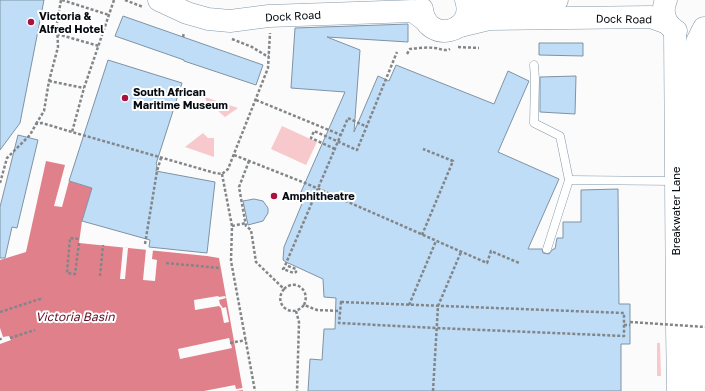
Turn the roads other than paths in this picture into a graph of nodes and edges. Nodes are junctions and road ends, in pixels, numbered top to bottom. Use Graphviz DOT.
graph roads {
  1 [pos="160,0"];
  2 [pos="192,0"];
  3 [pos="424,0"];
  4 [pos="466,0"];
  5 [pos="479,0"];
  6 [pos="557,0"];
  7 [pos="666,0"];
  8 [pos="373,6"];
  9 [pos="426,21"];
  10 [pos="460,26"];
  11 [pos="671,27"];
  12 [pos="704,27"];
  13 [pos="534,65"];
  14 [pos="569,180"];
  15 [pos="676,181"];
  16 [pos="547,249"];
  17 [pos="678,391"];
  18 [pos="698,391"];
  1 -- 8 [label="street, Dock Road"];
  2 -- 8 [label="street, Dock Road"];
  3 -- 9 [label="street"];
  4 -- 10 [label="street"];
  5 -- 6 [label="street"];
  7 -- 11 [label="street, Breakwater Lane"];
  8 -- 9 [label="street, Dock Road"];
  9 -- 10 [label="street, Dock Road"];
  10 -- 11 [label="street, Dock Road"];
  11 -- 12 [label="street, Dock Road"];
  11 -- 15 [label="street, Breakwater Lane"];
  12 -- 18 [label="street, Breakwater Lane"];
  13 -- 14 [label="lane"];
  14 -- 15 [label="lane"];
  14 -- 16 [label="lane"];
  15 -- 17 [label="street, Breakwater Lane"];
}
